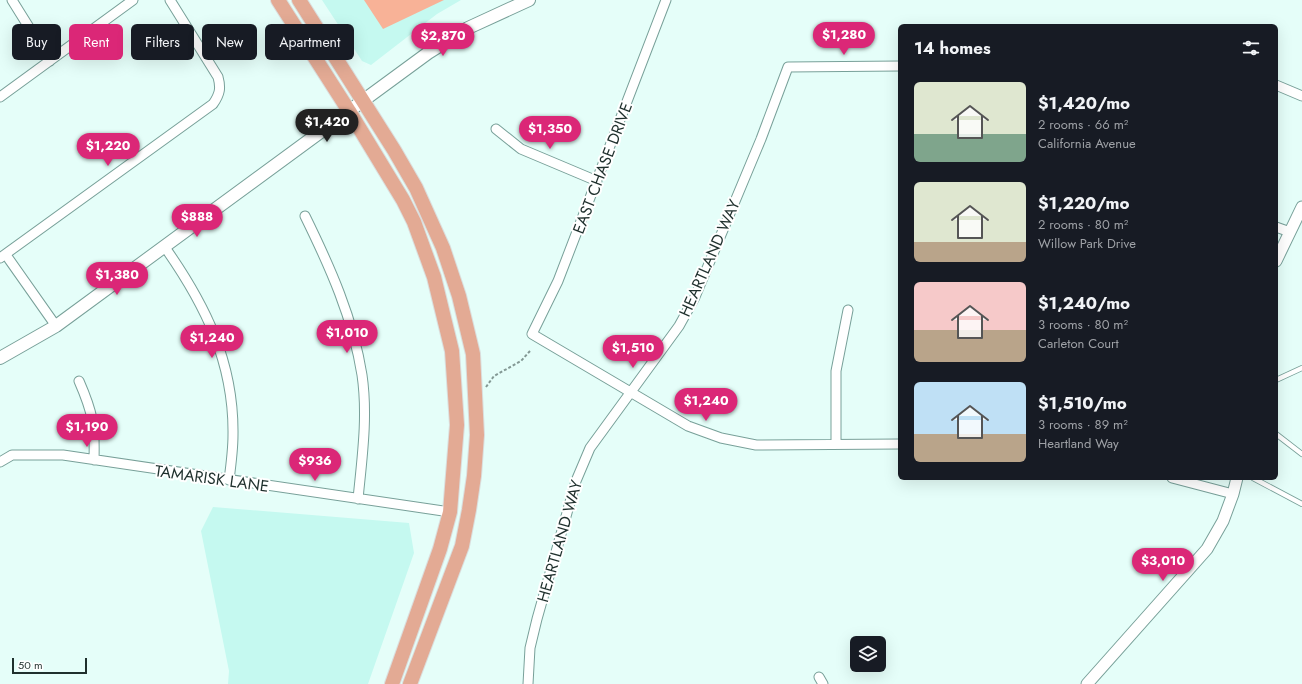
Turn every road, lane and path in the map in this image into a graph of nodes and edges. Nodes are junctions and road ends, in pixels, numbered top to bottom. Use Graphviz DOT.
graph roads {
  1 [pos="12,0"];
  2 [pos="133,0"];
  3 [pos="170,0"];
  4 [pos="278,0"];
  5 [pos="299,0"];
  6 [pos="529,0"];
  7 [pos="666,0"];
  8 [pos="50,61"];
  9 [pos="898,66"];
  10 [pos="1278,86"];
  11 [pos="1302,96"];
  12 [pos="0,97"];
  13 [pos="362,101"];
  14 [pos="349,111"];
  15 [pos="496,129"];
  16 [pos="597,181"];
  17 [pos="1302,207"];
  18 [pos="305,216"];
  19 [pos="1278,228"];
  20 [pos="1290,232"];
  21 [pos="164,246"];
  22 [pos="3,256"];
  23 [pos="1278,257"];
  24 [pos="848,310"];
  25 [pos="56,326"];
  26 [pos="530,351"];
  27 [pos="0,358"];
  28 [pos="1302,368"];
  29 [pos="1278,379"];
  30 [pos="79,381"];
  31 [pos="486,387"];
  32 [pos="630,392"];
  33 [pos="1278,436"];
  34 [pos="836,443"];
  35 [pos="898,444"];
  36 [pos="1302,454"];
  37 [pos="94,460"];
  38 [pos="0,461"];
  39 [pos="230,480"];
  40 [pos="1180,480"];
  41 [pos="1236,480"];
  42 [pos="1257,480"];
  43 [pos="1233,494"];
  44 [pos="358,499"];
  45 [pos="1302,504"];
  46 [pos="450,512"];
  47 [pos="436,614"];
  48 [pos="392,684"];
  49 [pos="410,684"];
  50 [pos="528,684"];
  51 [pos="1087,684"];
  1 -- 8 [label="street"];
  2 -- 8 [label="street"];
  3 -- 22 [label="street"];
  4 -- 14 [label="main road"];
  5 -- 13 [label="main road"];
  6 -- 13 [label="main road"];
  7 -- 16 [label="street, EAST CHASE DRIVE"];
  8 -- 12 [label="street"];
  9 -- 32 [label="street, HEARTLAND WAY"];
  10 -- 11 [label="street"];
  13 -- 14 [label="main road"];
  13 -- 47 [label="main road"];
  14 -- 21 [label="main road"];
  14 -- 46 [label="main road"];
  15 -- 16 [label="street"];
  16 -- 32 [label="street, EAST CHASE DRIVE"];
  17 -- 20 [label="street"];
  18 -- 44 [label="street"];
  19 -- 20 [label="street"];
  20 -- 23 [label="street"];
  21 -- 25 [label="main road"];
  21 -- 39 [label="street"];
  22 -- 25 [label="street"];
  24 -- 34 [label="street"];
  25 -- 27 [label="main road"];
  26 -- 31 [label="path"];
  28 -- 29 [label="lane"];
  30 -- 37 [label="street"];
  32 -- 34 [label="street"];
  32 -- 50 [label="street, HEARTLAND WAY"];
  33 -- 36 [label="lane"];
  34 -- 35 [label="street"];
  37 -- 38 [label="street, TAMARISK LANE"];
  37 -- 39 [label="street, TAMARISK LANE"];
  39 -- 44 [label="street, TAMARISK LANE"];
  40 -- 43 [label="street"];
  41 -- 43 [label="street"];
  42 -- 45 [label="lane"];
  43 -- 51 [label="street"];
  44 -- 46 [label="street, TAMARISK LANE"];
  46 -- 47 [label="main road"];
  46 -- 48 [label="main road"];
  47 -- 49 [label="main road"];
}
